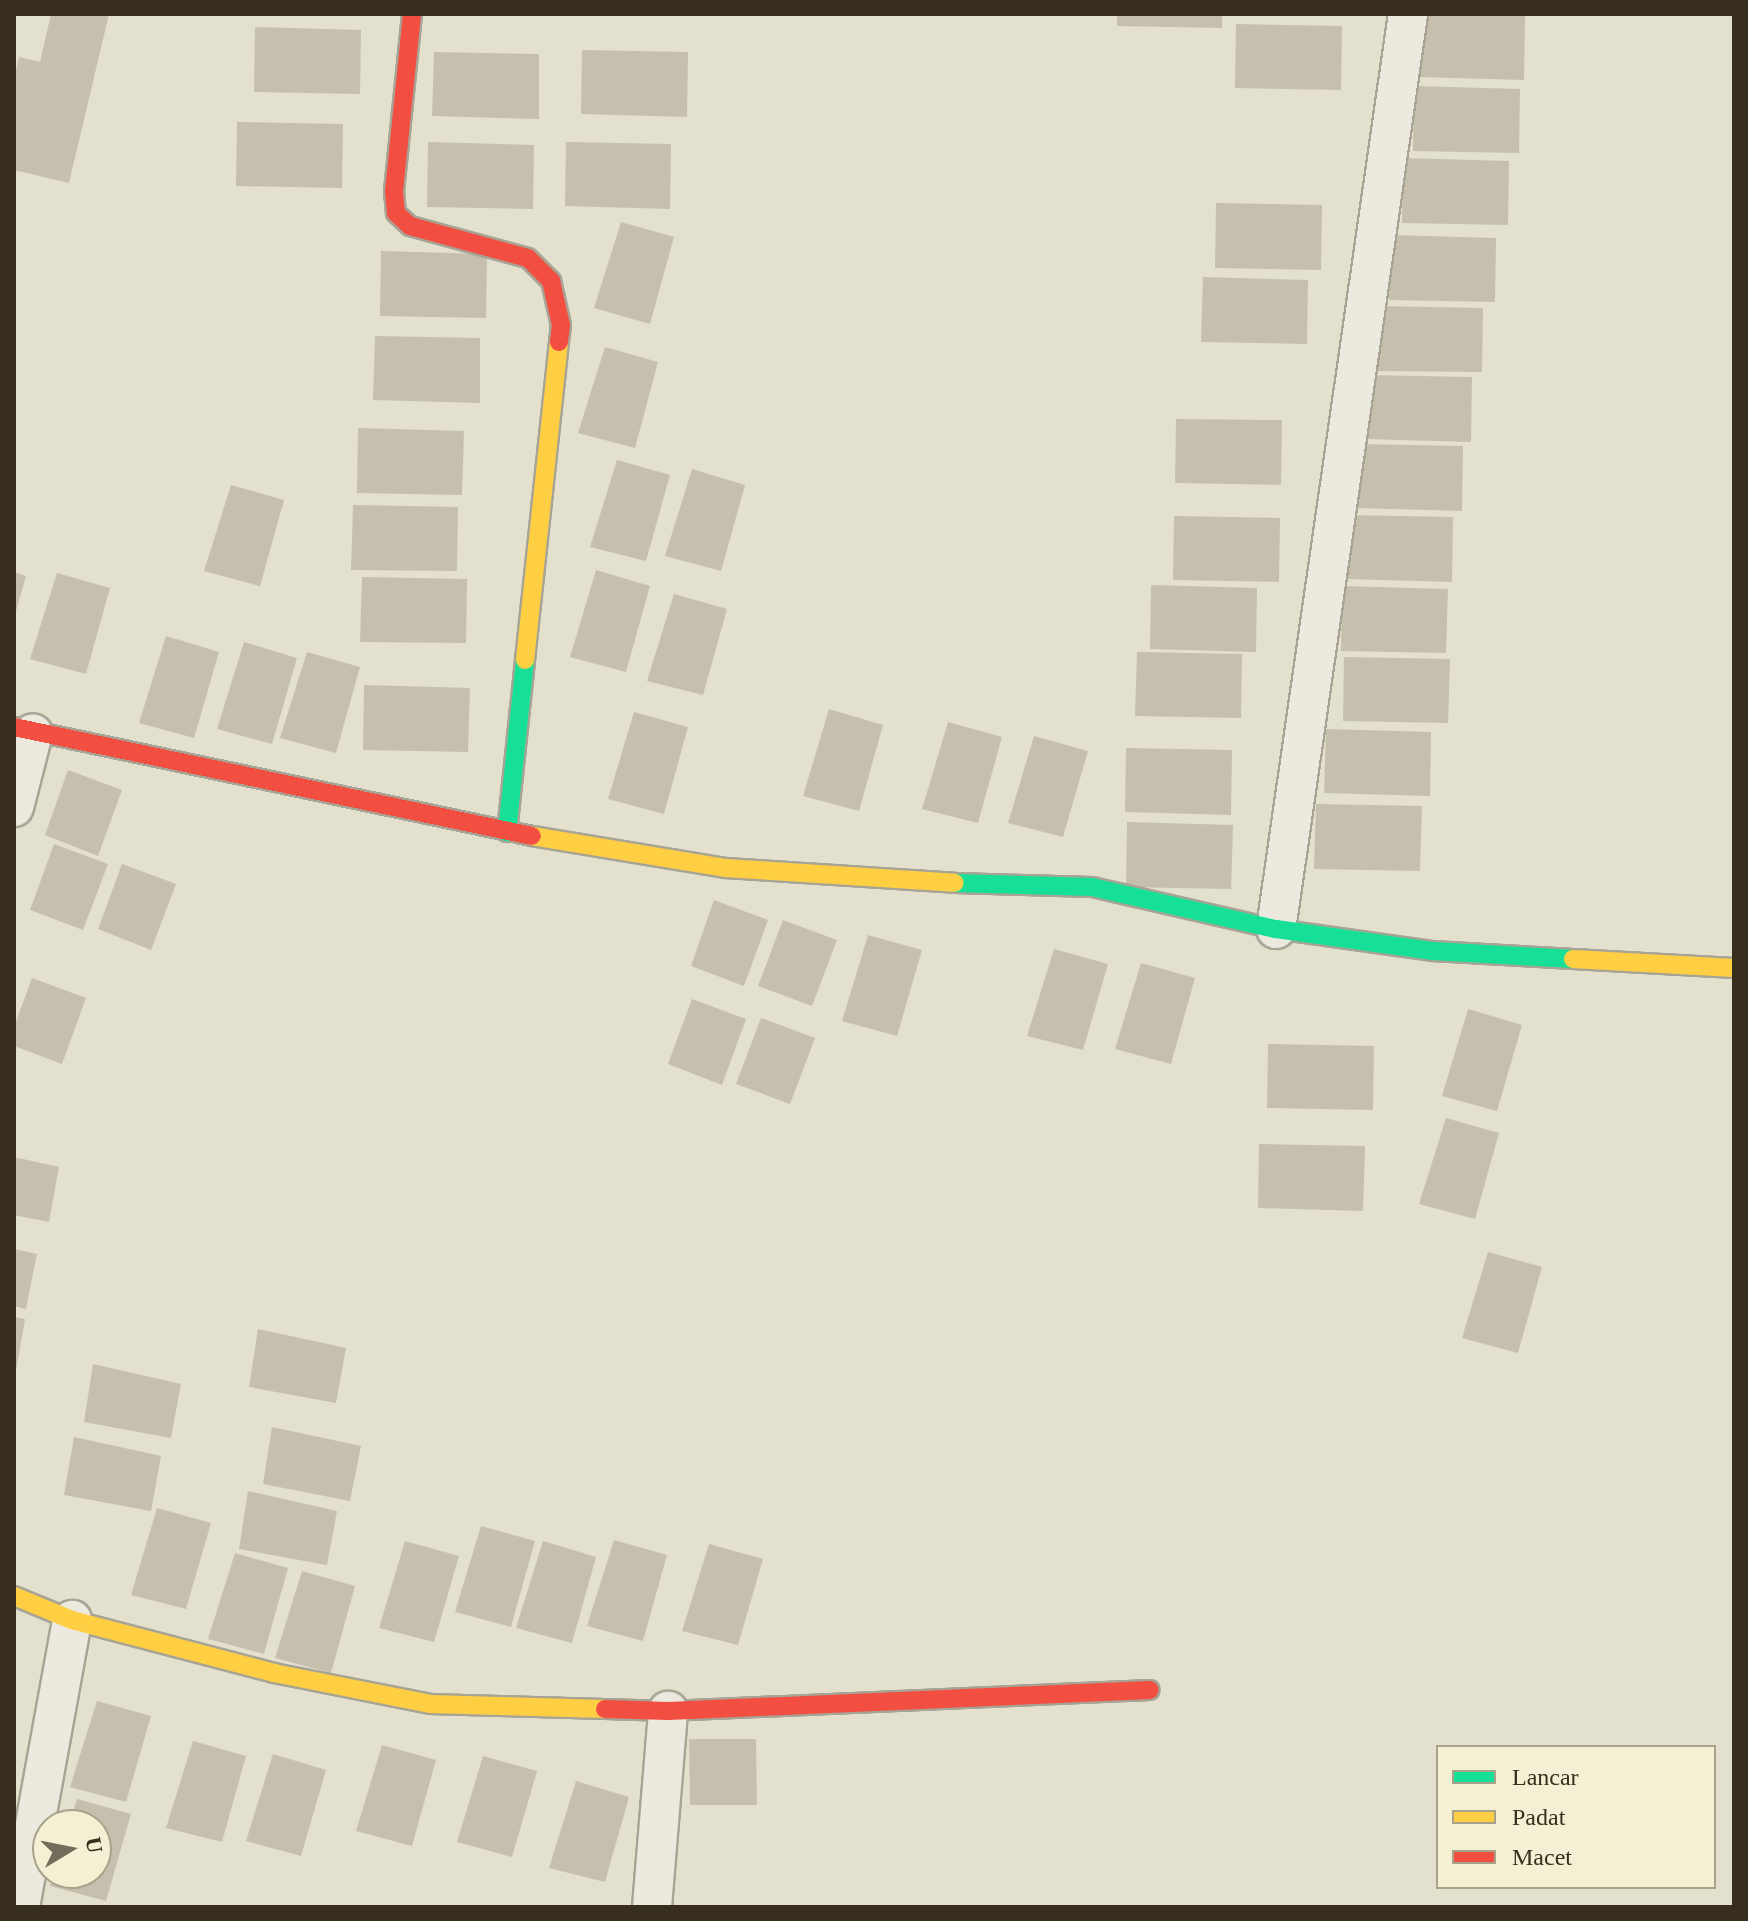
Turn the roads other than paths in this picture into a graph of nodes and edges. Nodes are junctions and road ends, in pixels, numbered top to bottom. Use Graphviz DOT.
graph roads {
  1 [pos="412,14"];
  2 [pos="1408,14"];
  3 [pos="24,730"];
  4 [pos="14,807"];
  5 [pos="507,832"];
  6 [pos="1276,929"];
  7 [pos="1734,968"];
  8 [pos="14,1596"];
  9 [pos="72,1620"];
  10 [pos="1150,1690"];
  11 [pos="668,1711"];
  12 [pos="20,1907"];
  13 [pos="652,1907"];
  1 -- 5 [label="street"];
  2 -- 6 [label="street"];
  3 -- 4 [label="street"];
  3 -- 5 [label="street"];
  5 -- 6 [label="street"];
  6 -- 7 [label="street"];
  8 -- 9 [label="street"];
  9 -- 11 [label="street"];
  9 -- 12 [label="street"];
  10 -- 11 [label="street"];
  11 -- 13 [label="street"];
}
